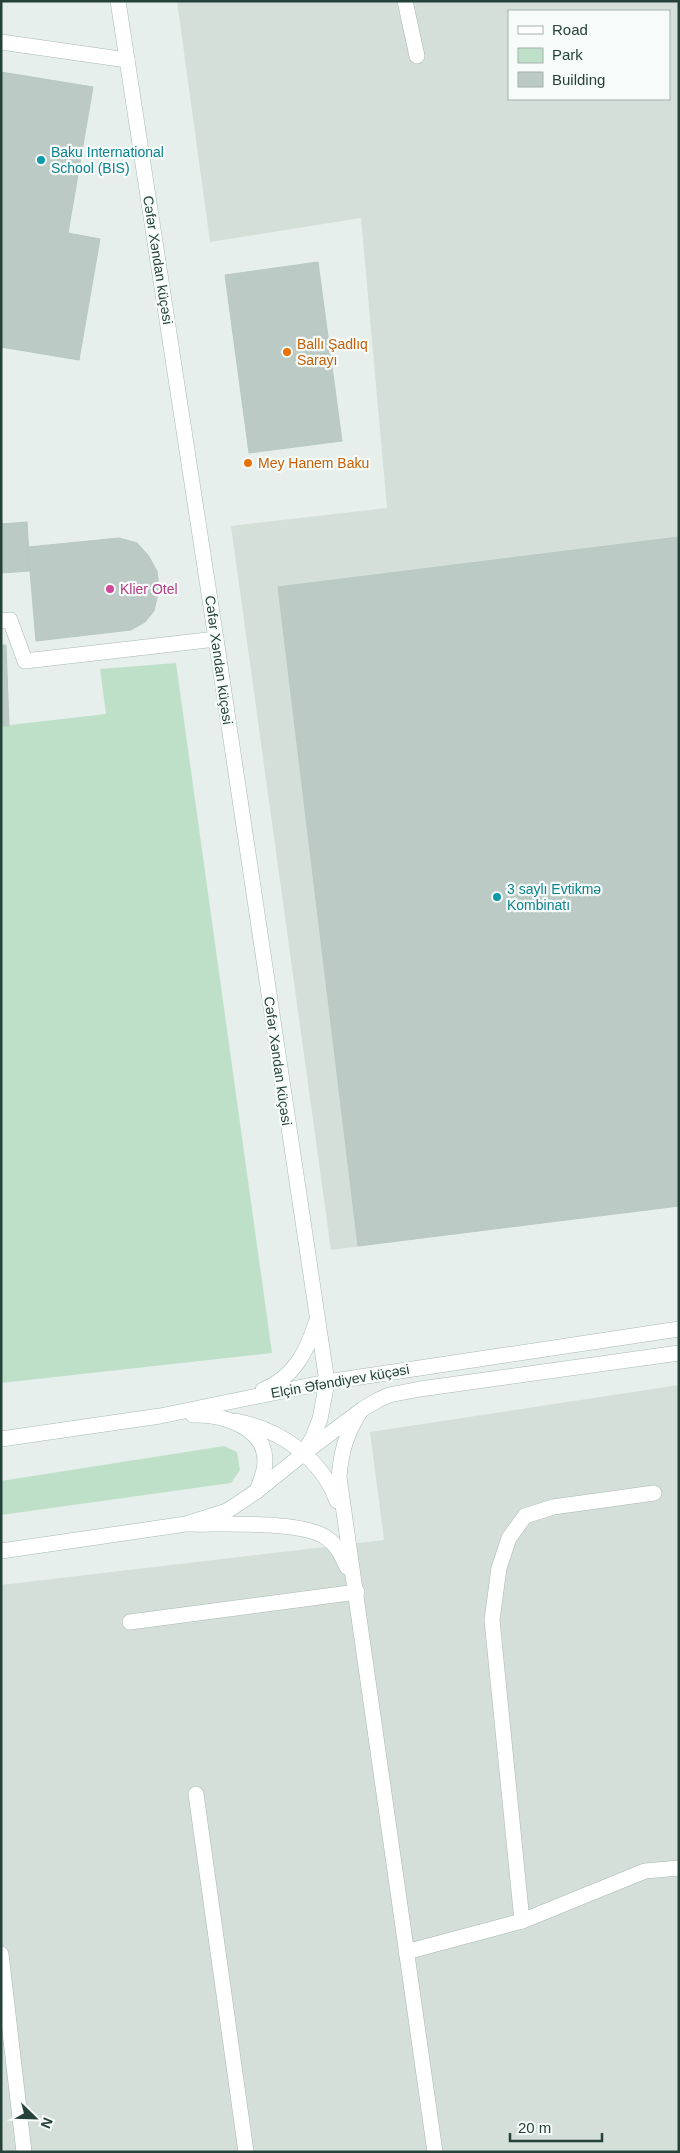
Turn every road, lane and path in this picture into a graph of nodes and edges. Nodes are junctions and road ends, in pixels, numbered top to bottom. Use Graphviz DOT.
graph roads {
  1 [pos="118,1"];
  2 [pos="405,1"];
  3 [pos="1,42"];
  4 [pos="417,56"];
  5 [pos="127,60"];
  6 [pos="1,620"];
  7 [pos="216,639"];
  8 [pos="316,1320"];
  9 [pos="679,1329"];
  10 [pos="679,1353"];
  11 [pos="327,1382"];
  12 [pos="234,1401"];
  13 [pos="363,1408"];
  14 [pos="160,1416"];
  15 [pos="229,1420"];
  16 [pos="1,1439"];
  17 [pos="303,1454"];
  18 [pos="257,1491"];
  19 [pos="654,1493"];
  20 [pos="345,1521"];
  21 [pos="186,1524"];
  22 [pos="1,1550"];
  23 [pos="357,1592"];
  24 [pos="130,1622"];
  25 [pos="196,1794"];
  26 [pos="679,1868"];
  27 [pos="522,1922"];
  28 [pos="406,1952"];
  29 [pos="1,1954"];
  30 [pos="24,2152"];
  31 [pos="246,2152"];
  32 [pos="435,2152"];
  1 -- 5 [label="main road, Cəfər Xəndan küçəsi"];
  2 -- 4 [label="main road"];
  3 -- 5 [label="main road"];
  5 -- 7 [label="main road, Cəfər Xəndan küçəsi"];
  6 -- 7 [label="main road"];
  7 -- 8 [label="main road, Cəfər Xəndan küçəsi"];
  8 -- 11 [label="main road, Cəfər Xəndan küçəsi"];
  8 -- 12 [label="main road"];
  9 -- 11 [label="main road, Elçin Əfəndiyev küçəsi"];
  10 -- 13 [label="main road, Elçin Əfəndiyev küçəsi"];
  11 -- 12 [label="main road, Elçin Əfəndiyev küçəsi"];
  11 -- 17 [label="main road"];
  12 -- 14 [label="main road, Elçin Əfəndiyev küçəsi"];
  13 -- 17 [label="main road, Elçin Əfəndiyev küçəsi"];
  13 -- 20 [label="main road"];
  14 -- 15 [label="main road"];
  14 -- 16 [label="main road, Elçin Əfəndiyev küçəsi"];
  15 -- 17 [label="main road"];
  15 -- 18 [label="main road"];
  17 -- 18 [label="main road, Elçin Əfəndiyev küçəsi"];
  17 -- 20 [label="main road"];
  18 -- 21 [label="main road, Elçin Əfəndiyev küçəsi"];
  19 -- 27 [label="main road"];
  20 -- 23 [label="main road"];
  21 -- 22 [label="main road"];
  21 -- 23 [label="main road"];
  23 -- 24 [label="main road"];
  23 -- 28 [label="main road"];
  25 -- 31 [label="main road"];
  26 -- 27 [label="main road"];
  27 -- 28 [label="main road"];
  28 -- 32 [label="main road"];
  29 -- 30 [label="main road"];
}
